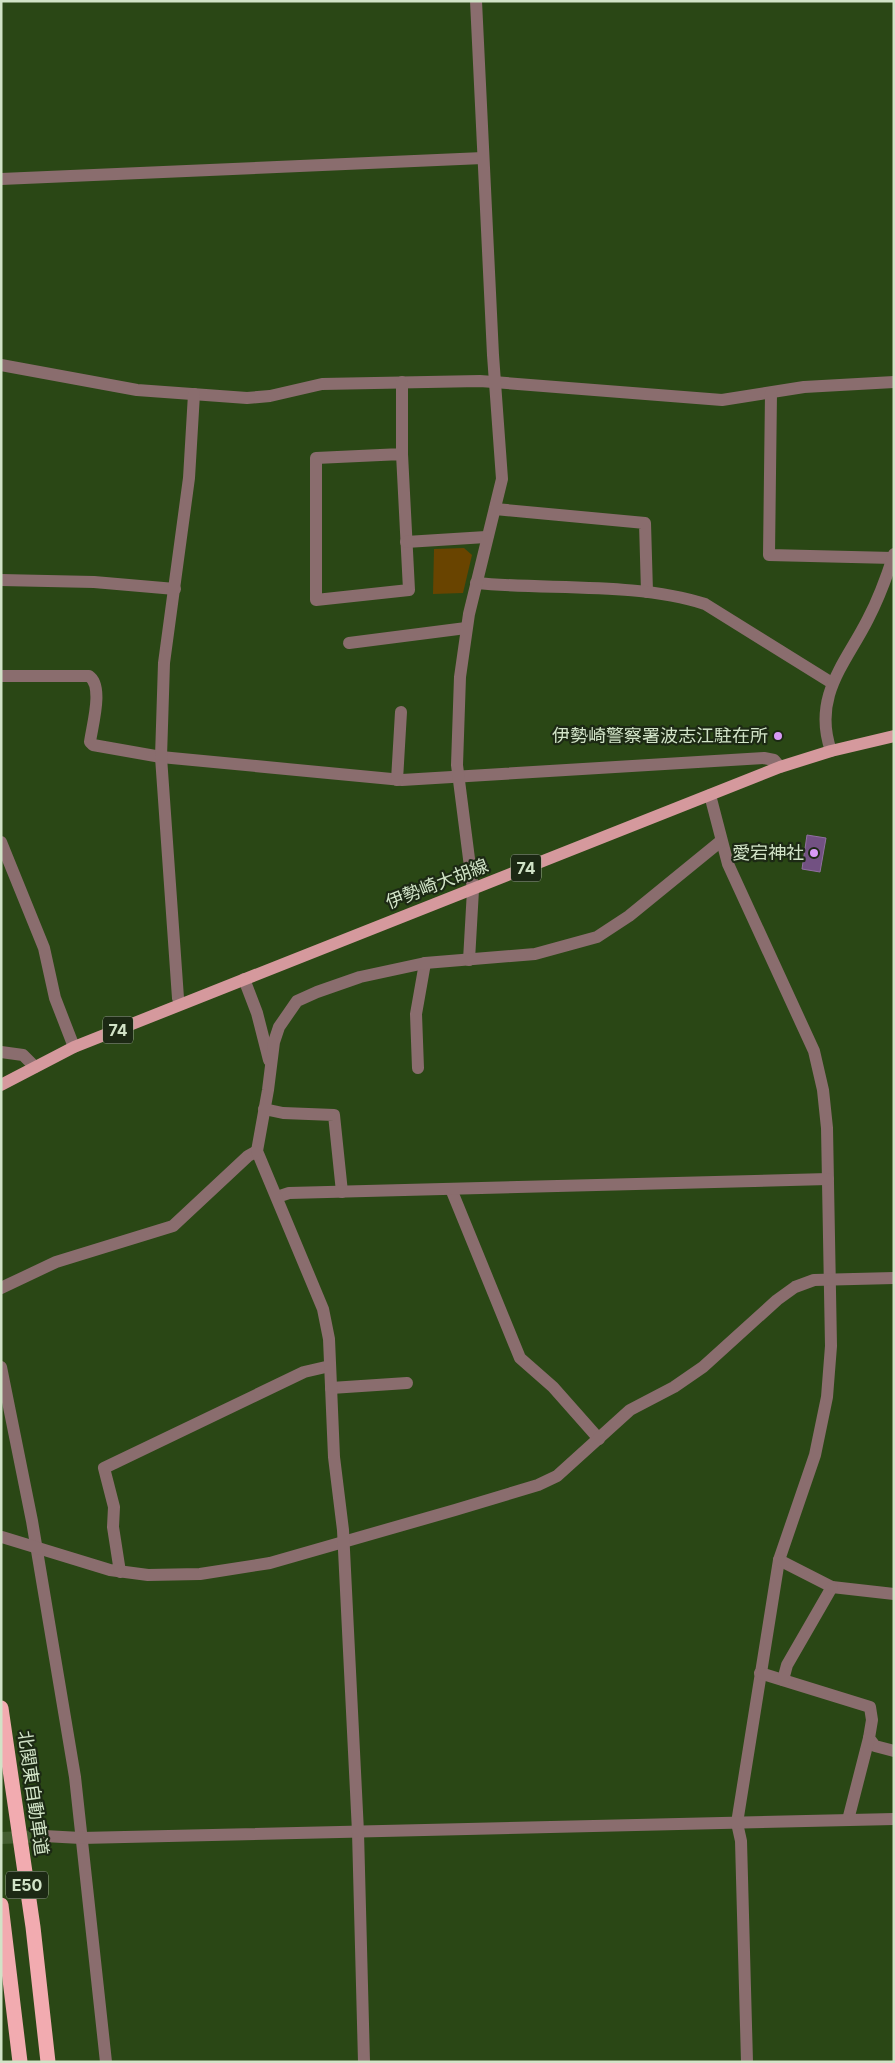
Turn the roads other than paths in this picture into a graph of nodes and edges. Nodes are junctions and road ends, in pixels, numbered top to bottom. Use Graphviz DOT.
graph roads {
  1 [pos="476,1"];
  2 [pos="483,158"];
  3 [pos="1,178"];
  4 [pos="1,365"];
  5 [pos="402,382"];
  6 [pos="894,382"];
  7 [pos="495,383"];
  8 [pos="771,393"];
  9 [pos="194,394"];
  10 [pos="402,454"];
  11 [pos="495,509"];
  12 [pos="486,537"];
  13 [pos="406,542"];
  14 [pos="893,556"];
  15 [pos="1,580"];
  16 [pos="476,583"];
  17 [pos="175,589"];
  18 [pos="647,592"];
  19 [pos="466,628"];
  20 [pos="348,643"];
  21 [pos="1,676"];
  22 [pos="832,683"];
  23 [pos="401,712"];
  24 [pos="894,736"];
  25 [pos="831,751"];
  26 [pos="161,757"];
  27 [pos="780,766"];
  28 [pos="458,777"];
  29 [pos="397,780"];
  30 [pos="710,795"];
  31 [pos="721,841"];
  32 [pos="1,842"];
  33 [pos="472,890"];
  34 [pos="469,960"];
  35 [pos="425,963"];
  36 [pos="244,979"];
  37 [pos="181,1004"];
  38 [pos="74,1047"];
  39 [pos="1,1052"];
  40 [pos="270,1066"];
  41 [pos="35,1067"];
  42 [pos="418,1068"];
  43 [pos="1,1085"];
  44 [pos="264,1109"];
  45 [pos="257,1152"];
  46 [pos="828,1179"];
  47 [pos="451,1189"];
  48 [pos="342,1192"];
  49 [pos="277,1197"];
  50 [pos="894,1278"];
  51 [pos="831,1279"];
  52 [pos="1,1288"];
  53 [pos="330,1366"];
  54 [pos="1,1367"];
  55 [pos="407,1383"];
  56 [pos="331,1388"];
  57 [pos="599,1439"];
  58 [pos="2,1537"];
  59 [pos="343,1542"];
  60 [pos="37,1548"];
  61 [pos="779,1560"];
  62 [pos="120,1572"];
  63 [pos="832,1587"];
  64 [pos="894,1594"];
  65 [pos="760,1673"];
  66 [pos="783,1680"];
  67 [pos="1,1708"];
  68 [pos="869,1738"];
  69 [pos="894,1751"];
  70 [pos="894,1819"];
  71 [pos="848,1820"];
  72 [pos="738,1823"];
  73 [pos="358,1832"];
  74 [pos="44,1836"];
  75 [pos="81,1838"];
  76 [pos="1,1905"];
  77 [pos="20,2062"];
  78 [pos="48,2062"];
  79 [pos="106,2062"];
  80 [pos="364,2062"];
  81 [pos="747,2062"];
  1 -- 2 [label="street"];
  2 -- 3 [label="street"];
  2 -- 7 [label="street"];
  4 -- 9 [label="street"];
  5 -- 7 [label="street"];
  5 -- 9 [label="street"];
  5 -- 10 [label="street"];
  6 -- 8 [label="street"];
  7 -- 8 [label="street"];
  7 -- 11 [label="street"];
  8 -- 14 [label="street"];
  9 -- 17 [label="street"];
  10 -- 13 [label="street"];
  10 -- 13 [label="street"];
  11 -- 12 [label="street"];
  11 -- 18 [label="street"];
  12 -- 13 [label="street"];
  12 -- 16 [label="street"];
  14 -- 22 [label="street"];
  15 -- 17 [label="street"];
  16 -- 18 [label="street"];
  16 -- 19 [label="street"];
  17 -- 26 [label="street"];
  18 -- 22 [label="street"];
  19 -- 20 [label="street"];
  19 -- 28 [label="street"];
  21 -- 26 [label="street"];
  22 -- 25 [label="street"];
  23 -- 29 [label="street"];
  24 -- 25 [label="main road, 伊勢崎大胡線 / 74"];
  25 -- 27 [label="main road, 伊勢崎大胡線 / 74"];
  26 -- 29 [label="street"];
  26 -- 37 [label="street"];
  27 -- 28 [label="street"];
  27 -- 30 [label="main road, 伊勢崎大胡線 / 74"];
  28 -- 29 [label="street"];
  28 -- 33 [label="street"];
  30 -- 31 [label="street"];
  30 -- 33 [label="main road, 伊勢崎大胡線 / 74"];
  31 -- 34 [label="street"];
  31 -- 46 [label="street"];
  32 -- 38 [label="street"];
  33 -- 34 [label="street"];
  33 -- 36 [label="main road, 伊勢崎大胡線 / 74"];
  34 -- 35 [label="street"];
  35 -- 40 [label="street"];
  35 -- 42 [label="street"];
  36 -- 37 [label="main road, 伊勢崎大胡線 / 74"];
  36 -- 40 [label="street"];
  37 -- 38 [label="main road, 伊勢崎大胡線 / 74"];
  38 -- 41 [label="main road, 伊勢崎大胡線 / 74"];
  39 -- 41 [label="street"];
  40 -- 44 [label="street"];
  41 -- 43 [label="main road, 伊勢崎大胡線 / 74"];
  44 -- 45 [label="street"];
  44 -- 48 [label="street"];
  45 -- 49 [label="street"];
  45 -- 52 [label="street"];
  46 -- 47 [label="street"];
  46 -- 51 [label="street"];
  47 -- 48 [label="street"];
  47 -- 57 [label="street"];
  48 -- 49 [label="street"];
  49 -- 53 [label="street"];
  50 -- 51 [label="street"];
  51 -- 57 [label="street"];
  51 -- 61 [label="street"];
  53 -- 56 [label="street"];
  53 -- 62 [label="street"];
  54 -- 60 [label="street"];
  55 -- 56 [label="street"];
  56 -- 59 [label="street"];
  57 -- 59 [label="street"];
  58 -- 60 [label="street"];
  59 -- 62 [label="street"];
  59 -- 73 [label="street"];
  60 -- 62 [label="street"];
  60 -- 75 [label="street"];
  61 -- 63 [label="street"];
  61 -- 65 [label="street"];
  63 -- 64 [label="street"];
  63 -- 66 [label="street"];
  65 -- 66 [label="street"];
  65 -- 72 [label="street"];
  66 -- 68 [label="street"];
  67 -- 78 [label="highway, 北関東自動車道 / E50"];
  68 -- 69 [label="street"];
  68 -- 71 [label="street"];
  70 -- 71 [label="street"];
  71 -- 72 [label="street"];
  72 -- 73 [label="street"];
  72 -- 81 [label="street"];
  73 -- 75 [label="street"];
  73 -- 80 [label="street"];
  74 -- 75 [label="street"];
  75 -- 79 [label="street"];
  76 -- 77 [label="highway, E50"];
}
